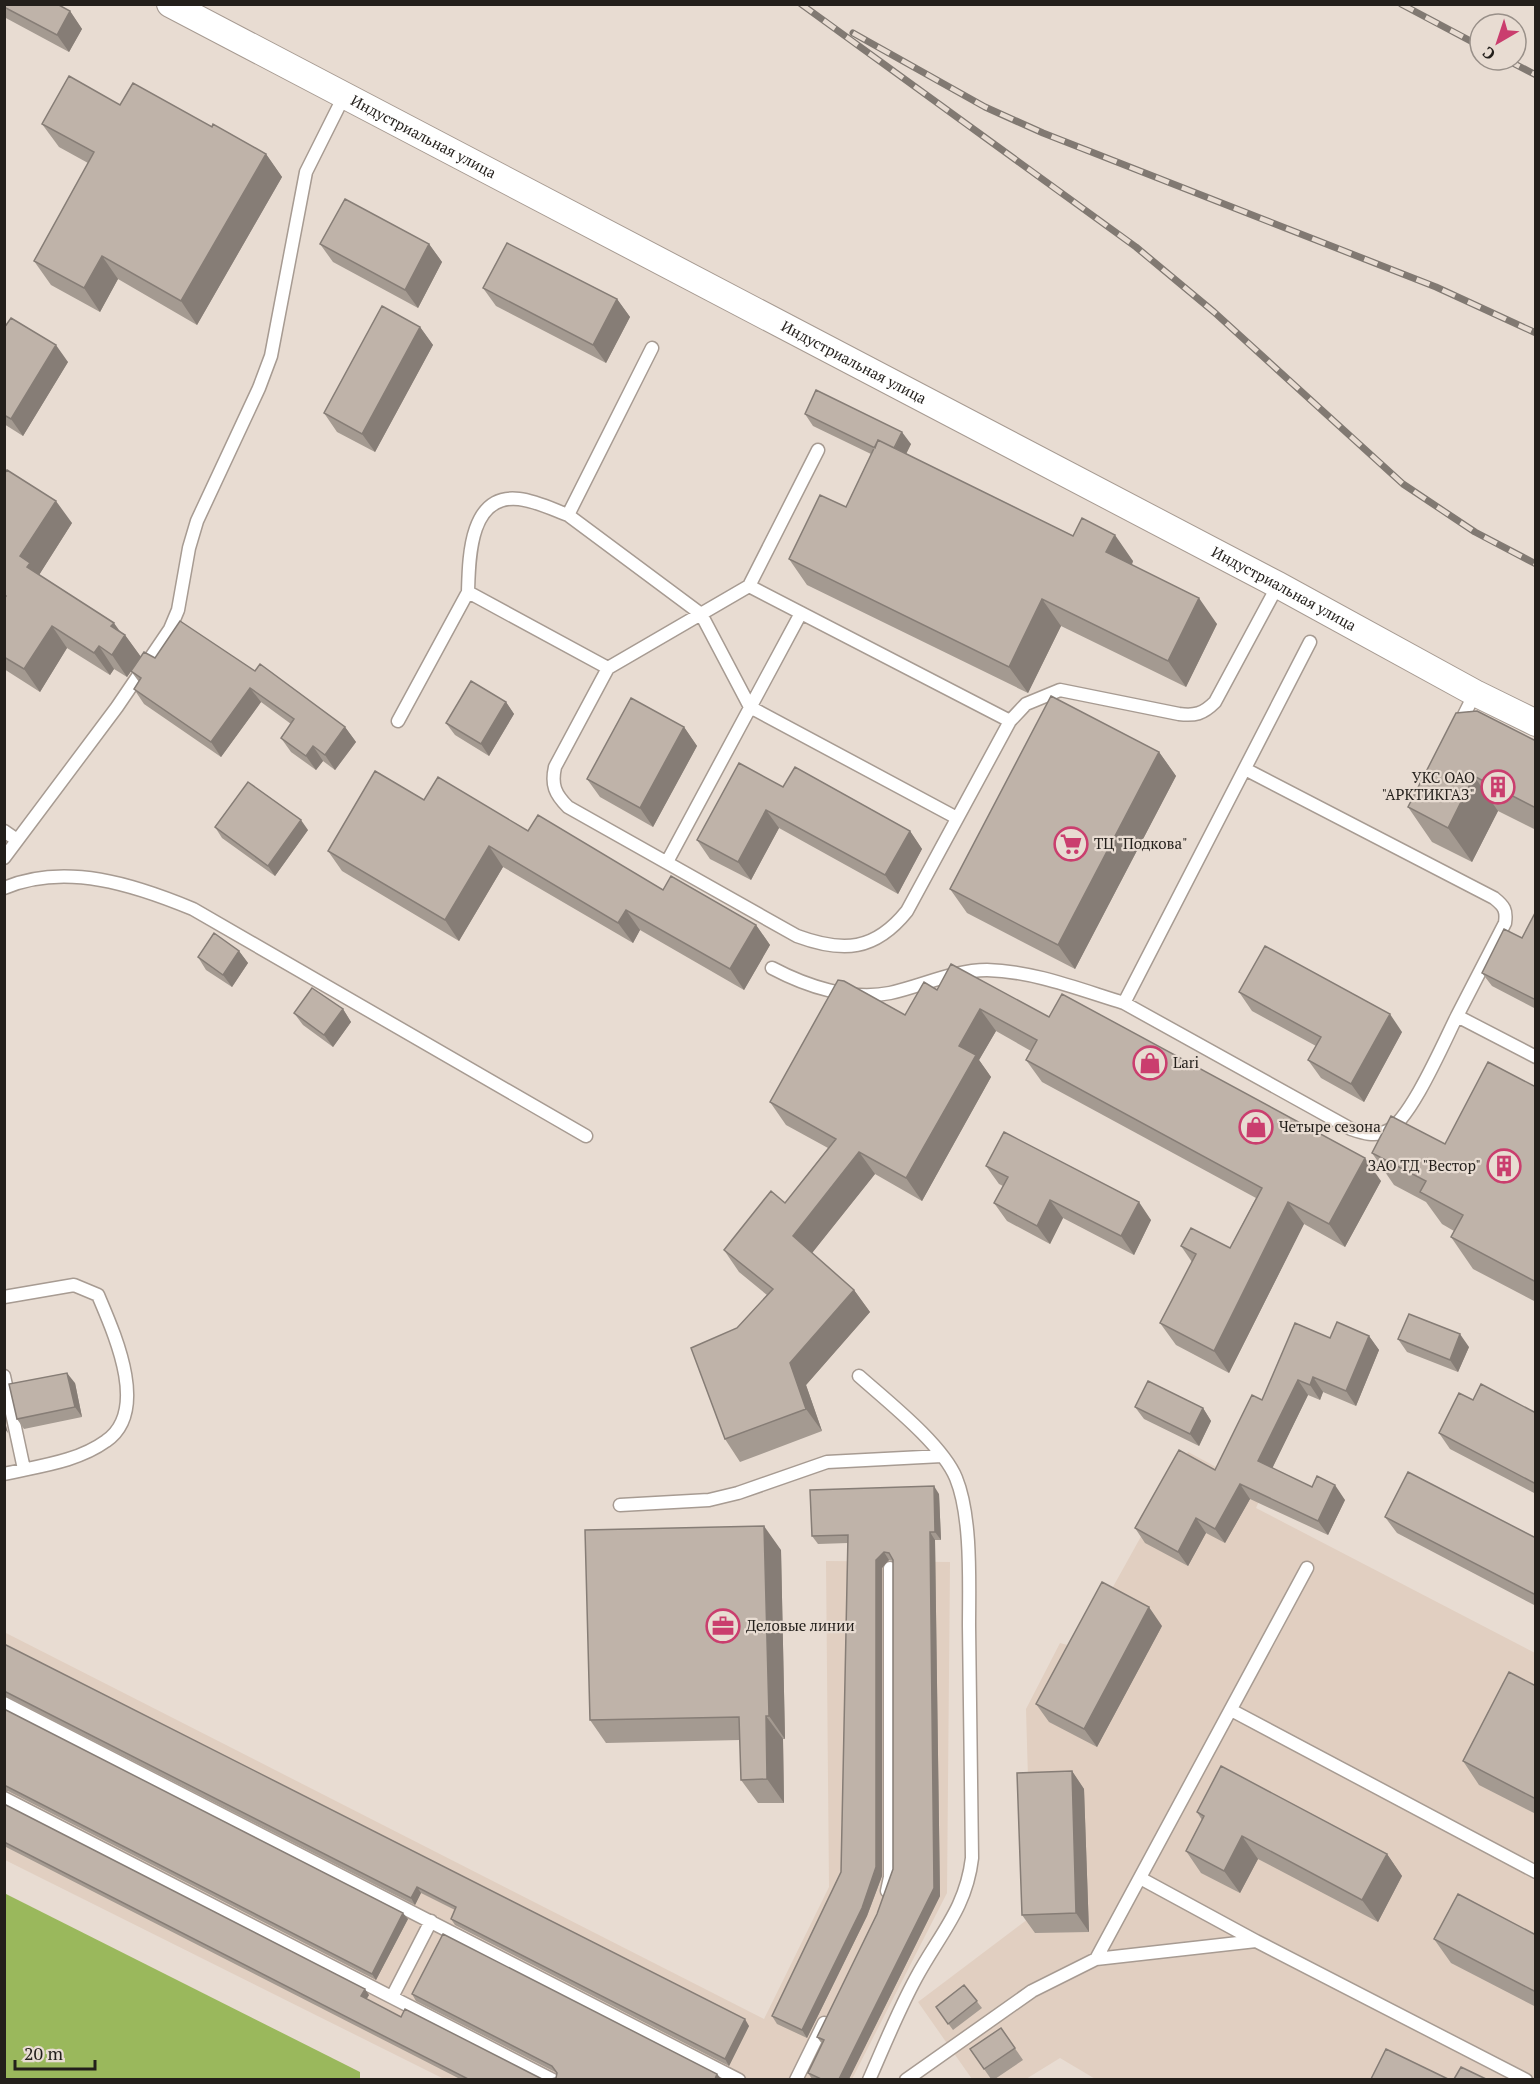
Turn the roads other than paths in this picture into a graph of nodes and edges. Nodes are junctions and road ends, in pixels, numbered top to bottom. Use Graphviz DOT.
graph roads {
  1 [pos="170,4"];
  2 [pos="344,96"];
  3 [pos="652,348"];
  4 [pos="818,450"];
  5 [pos="568,515"];
  6 [pos="1278,585"];
  7 [pos="749,586"];
  8 [pos="468,592"];
  9 [pos="801,613"];
  10 [pos="701,614"];
  11 [pos="1310,642"];
  12 [pos="608,668"];
  13 [pos="1475,693"];
  14 [pos="750,707"];
  15 [pos="398,721"];
  16 [pos="1010,721"];
  17 [pos="1536,723"];
  18 [pos="1453,736"];
  19 [pos="1245,769"];
  20 [pos="957,818"];
  21 [pos="4,831"];
  22 [pos="17,840"];
  23 [pos="4,858"];
  24 [pos="667,862"];
  25 [pos="4,888"];
  26 [pos="772,968"];
  27 [pos="1124,1004"];
  28 [pos="1457,1016"];
  29 [pos="1536,1057"];
  30 [pos="586,1136"];
  31 [pos="4,1297"];
  32 [pos="4,1376"];
  33 [pos="859,1376"];
  34 [pos="942,1456"];
  35 [pos="24,1469"];
  36 [pos="4,1474"];
  37 [pos="620,1505"];
  38 [pos="890,1568"];
  39 [pos="1307,1568"];
  40 [pos="4,1703"];
  41 [pos="1231,1710"];
  42 [pos="4,1798"];
  43 [pos="1536,1872"];
  44 [pos="1140,1878"];
  45 [pos="882,1903"];
  46 [pos="431,1921"];
  47 [pos="1256,1941"];
  48 [pos="1096,1959"];
  49 [pos="392,1997"];
  50 [pos="828,2015"];
  51 [pos="553,2079"];
  52 [pos="739,2079"];
  53 [pos="796,2079"];
  54 [pos="869,2079"];
  55 [pos="906,2079"];
  56 [pos="1526,2079"];
  1 -- 2 [label="street, Индустриальная улица"];
  2 -- 6 [label="street, Индустриальная улица"];
  2 -- 22 [label="lane"];
  3 -- 5 [label="lane"];
  4 -- 7 [label="lane"];
  5 -- 8 [label="lane"];
  5 -- 10 [label="lane"];
  6 -- 13 [label="street, Индустриальная улица"];
  6 -- 16 [label="lane"];
  7 -- 9 [label="lane"];
  7 -- 10 [label="lane"];
  8 -- 12 [label="lane"];
  8 -- 15 [label="lane"];
  9 -- 14 [label="lane"];
  9 -- 16 [label="lane"];
  10 -- 12 [label="lane"];
  10 -- 14 [label="lane"];
  11 -- 19 [label="lane"];
  12 -- 24 [label="lane"];
  13 -- 17 [label="street, Индустриальная улица"];
  13 -- 18 [label="lane"];
  14 -- 20 [label="lane"];
  14 -- 24 [label="lane"];
  16 -- 20 [label="lane"];
  19 -- 27 [label="lane"];
  19 -- 28 [label="lane"];
  20 -- 24 [label="lane"];
  21 -- 22 [label="lane"];
  22 -- 23 [label="lane"];
  25 -- 30 [label="lane"];
  26 -- 27 [label="lane"];
  27 -- 28 [label="lane"];
  28 -- 29 [label="lane"];
  31 -- 35 [label="lane"];
  32 -- 35 [label="lane"];
  33 -- 34 [label="lane"];
  34 -- 37 [label="lane"];
  34 -- 54 [label="lane"];
  35 -- 36 [label="lane"];
  38 -- 45 [label="lane"];
  39 -- 41 [label="lane"];
  40 -- 46 [label="lane"];
  41 -- 43 [label="lane"];
  41 -- 44 [label="lane"];
  42 -- 49 [label="lane"];
  44 -- 47 [label="lane"];
  44 -- 48 [label="lane"];
  46 -- 49 [label="lane"];
  46 -- 52 [label="lane"];
  47 -- 48 [label="lane"];
  47 -- 56 [label="lane"];
  48 -- 55 [label="lane"];
  49 -- 51 [label="lane"];
  50 -- 53 [label="lane"];
}
